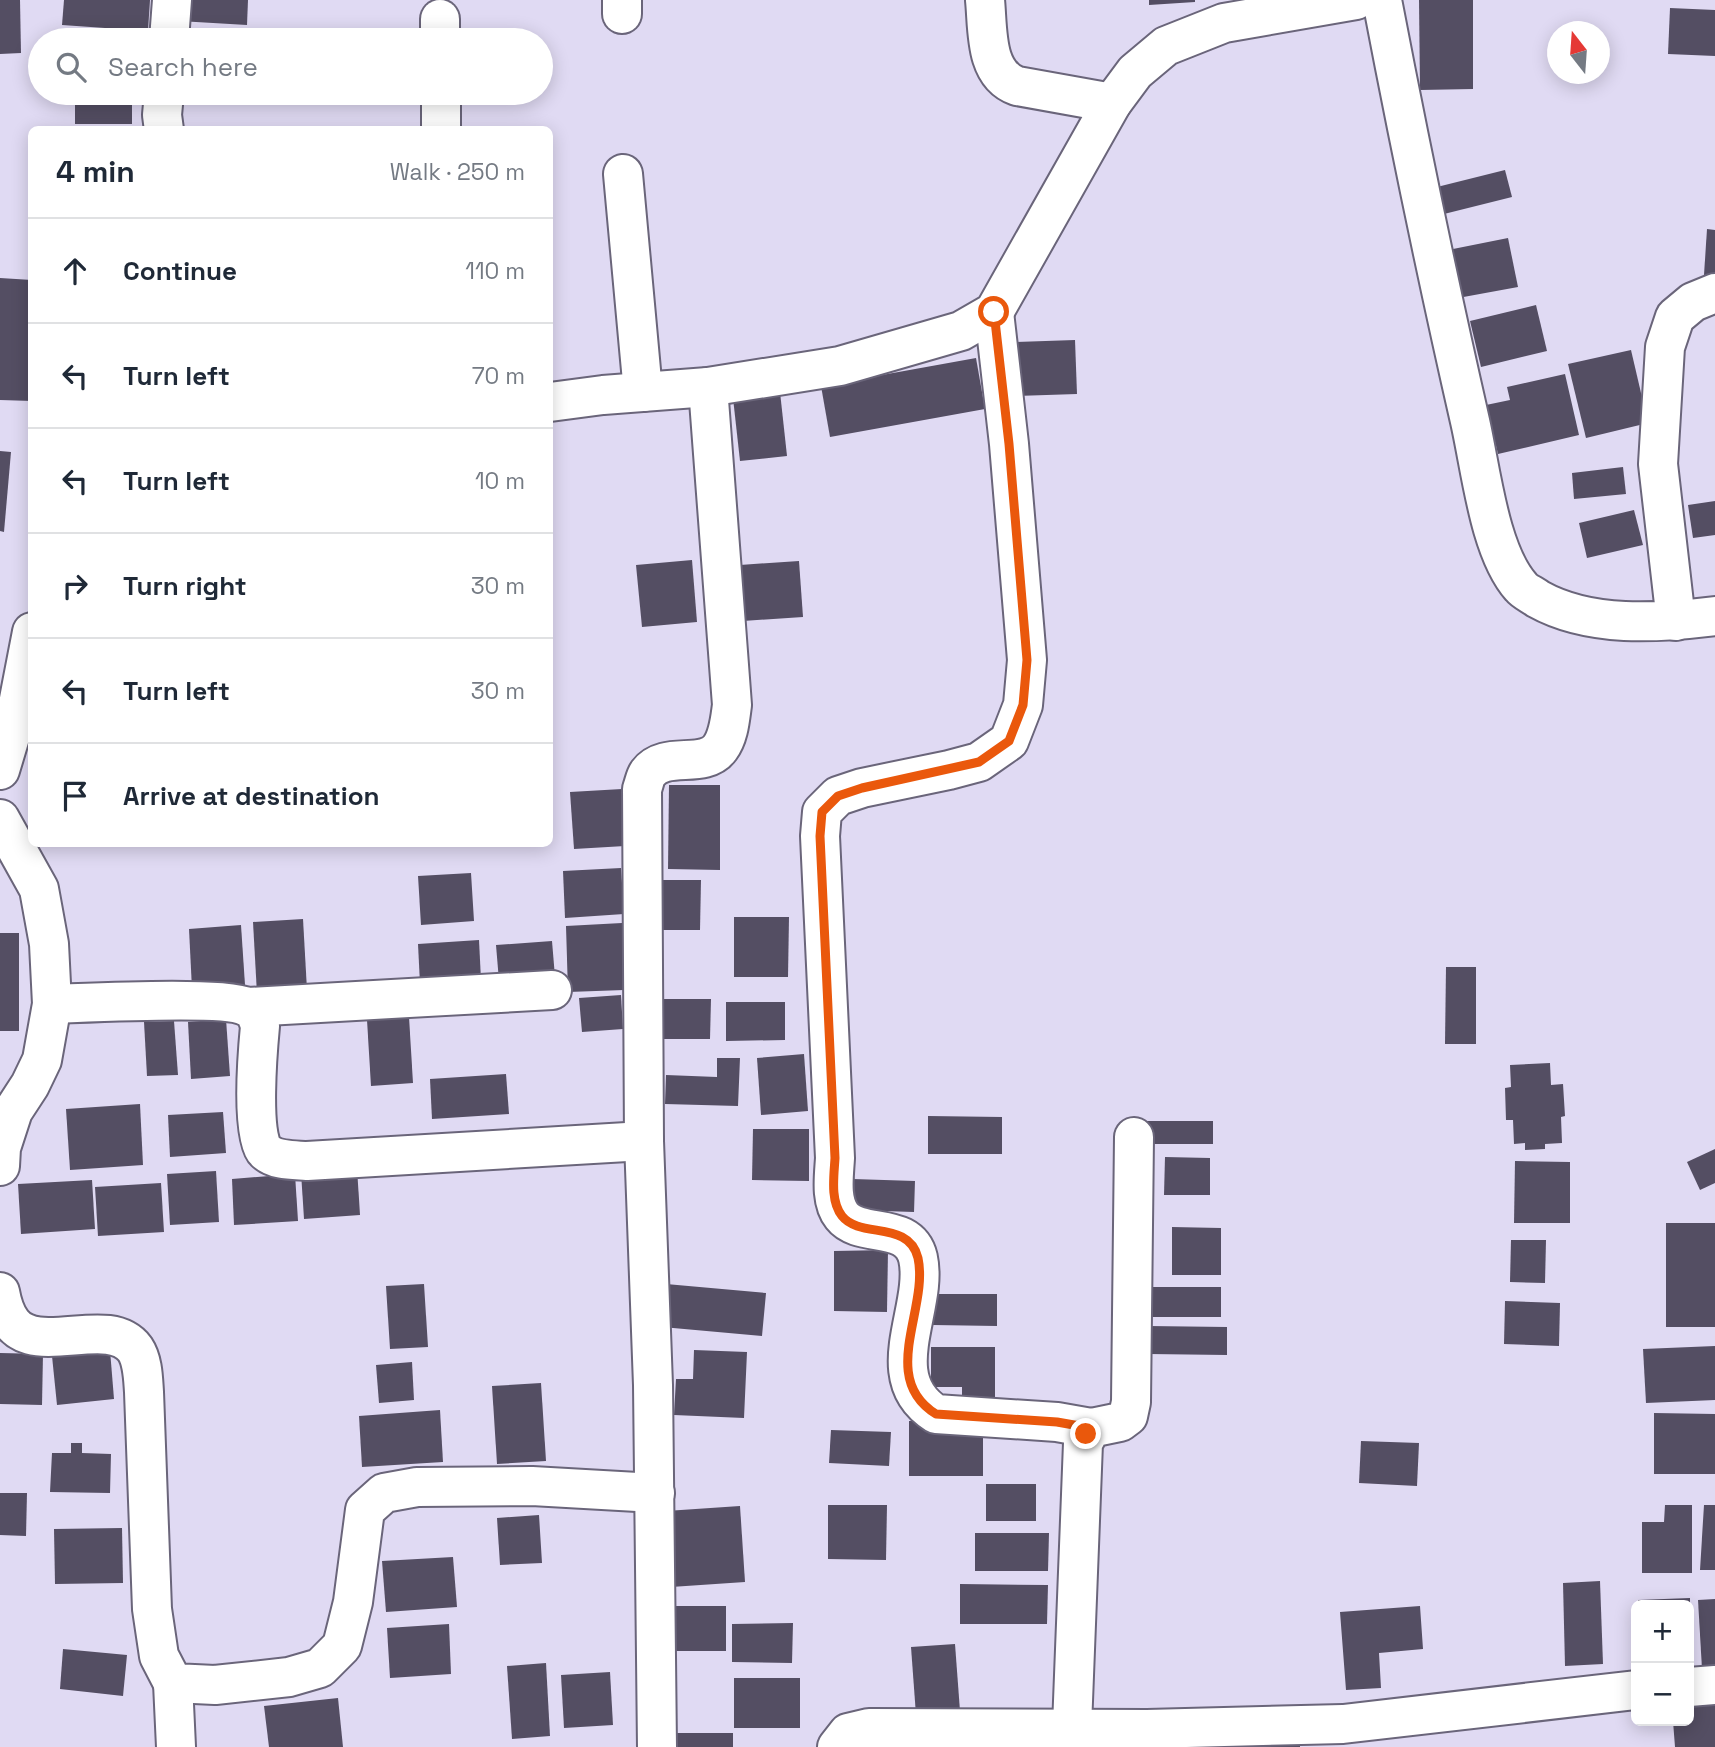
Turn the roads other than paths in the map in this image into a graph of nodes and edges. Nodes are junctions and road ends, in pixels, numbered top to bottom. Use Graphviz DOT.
graph roads {
  1 [pos="172,0"];
  2 [pos="985,0"];
  3 [pos="1356,0"];
  4 [pos="1382,0"];
  5 [pos="170,28"];
  6 [pos="1112,103"];
  7 [pos="164,105"];
  8 [pos="440,105"];
  9 [pos="164,126"];
  10 [pos="441,126"];
  11 [pos="623,174"];
  12 [pos="1715,293"];
  13 [pos="994,312"];
  14 [pos="708,387"];
  15 [pos="643,392"];
  16 [pos="553,402"];
  17 [pos="1715,616"];
  18 [pos="1676,621"];
  19 [pos="28,653"];
  20 [pos="0,770"];
  21 [pos="0,819"];
  22 [pos="552,990"];
  23 [pos="52,1004"];
  24 [pos="248,1007"];
  25 [pos="1134,1137"];
  26 [pos="644,1142"];
  27 [pos="0,1166"];
  28 [pos="0,1292"];
  29 [pos="1091,1428"];
  30 [pos="655,1493"];
  31 [pos="173,1682"];
  32 [pos="1715,1685"];
  33 [pos="1694,1686"];
  34 [pos="1631,1691"];
  35 [pos="1072,1727"];
  36 [pos="1342,1735"];
  37 [pos="936,1737"];
  38 [pos="176,1747"];
  39 [pos="657,1747"];
  40 [pos="837,1747"];
  1 -- 5 [label="street"];
  2 -- 6 [label="street"];
  3 -- 6 [label="street"];
  4 -- 18 [label="street"];
  6 -- 13 [label="street"];
  7 -- 9 [label="street"];
  8 -- 10 [label="street"];
  11 -- 15 [label="street"];
  12 -- 18 [label="street"];
  13 -- 14 [label="street"];
  13 -- 29 [label="street"];
  14 -- 15 [label="street"];
  14 -- 26 [label="street"];
  15 -- 16 [label="street"];
  17 -- 18 [label="street"];
  19 -- 20 [label="street"];
  21 -- 23 [label="street"];
  22 -- 24 [label="street"];
  23 -- 24 [label="street"];
  23 -- 27 [label="street"];
  24 -- 26 [label="street"];
  25 -- 29 [label="street"];
  26 -- 30 [label="street"];
  28 -- 31 [label="street"];
  29 -- 35 [label="street"];
  30 -- 31 [label="street"];
  30 -- 39 [label="street"];
  31 -- 38 [label="street"];
  32 -- 33 [label="street"];
  34 -- 36 [label="street"];
  35 -- 36 [label="street"];
  35 -- 37 [label="street"];
  37 -- 40 [label="street"];
}
